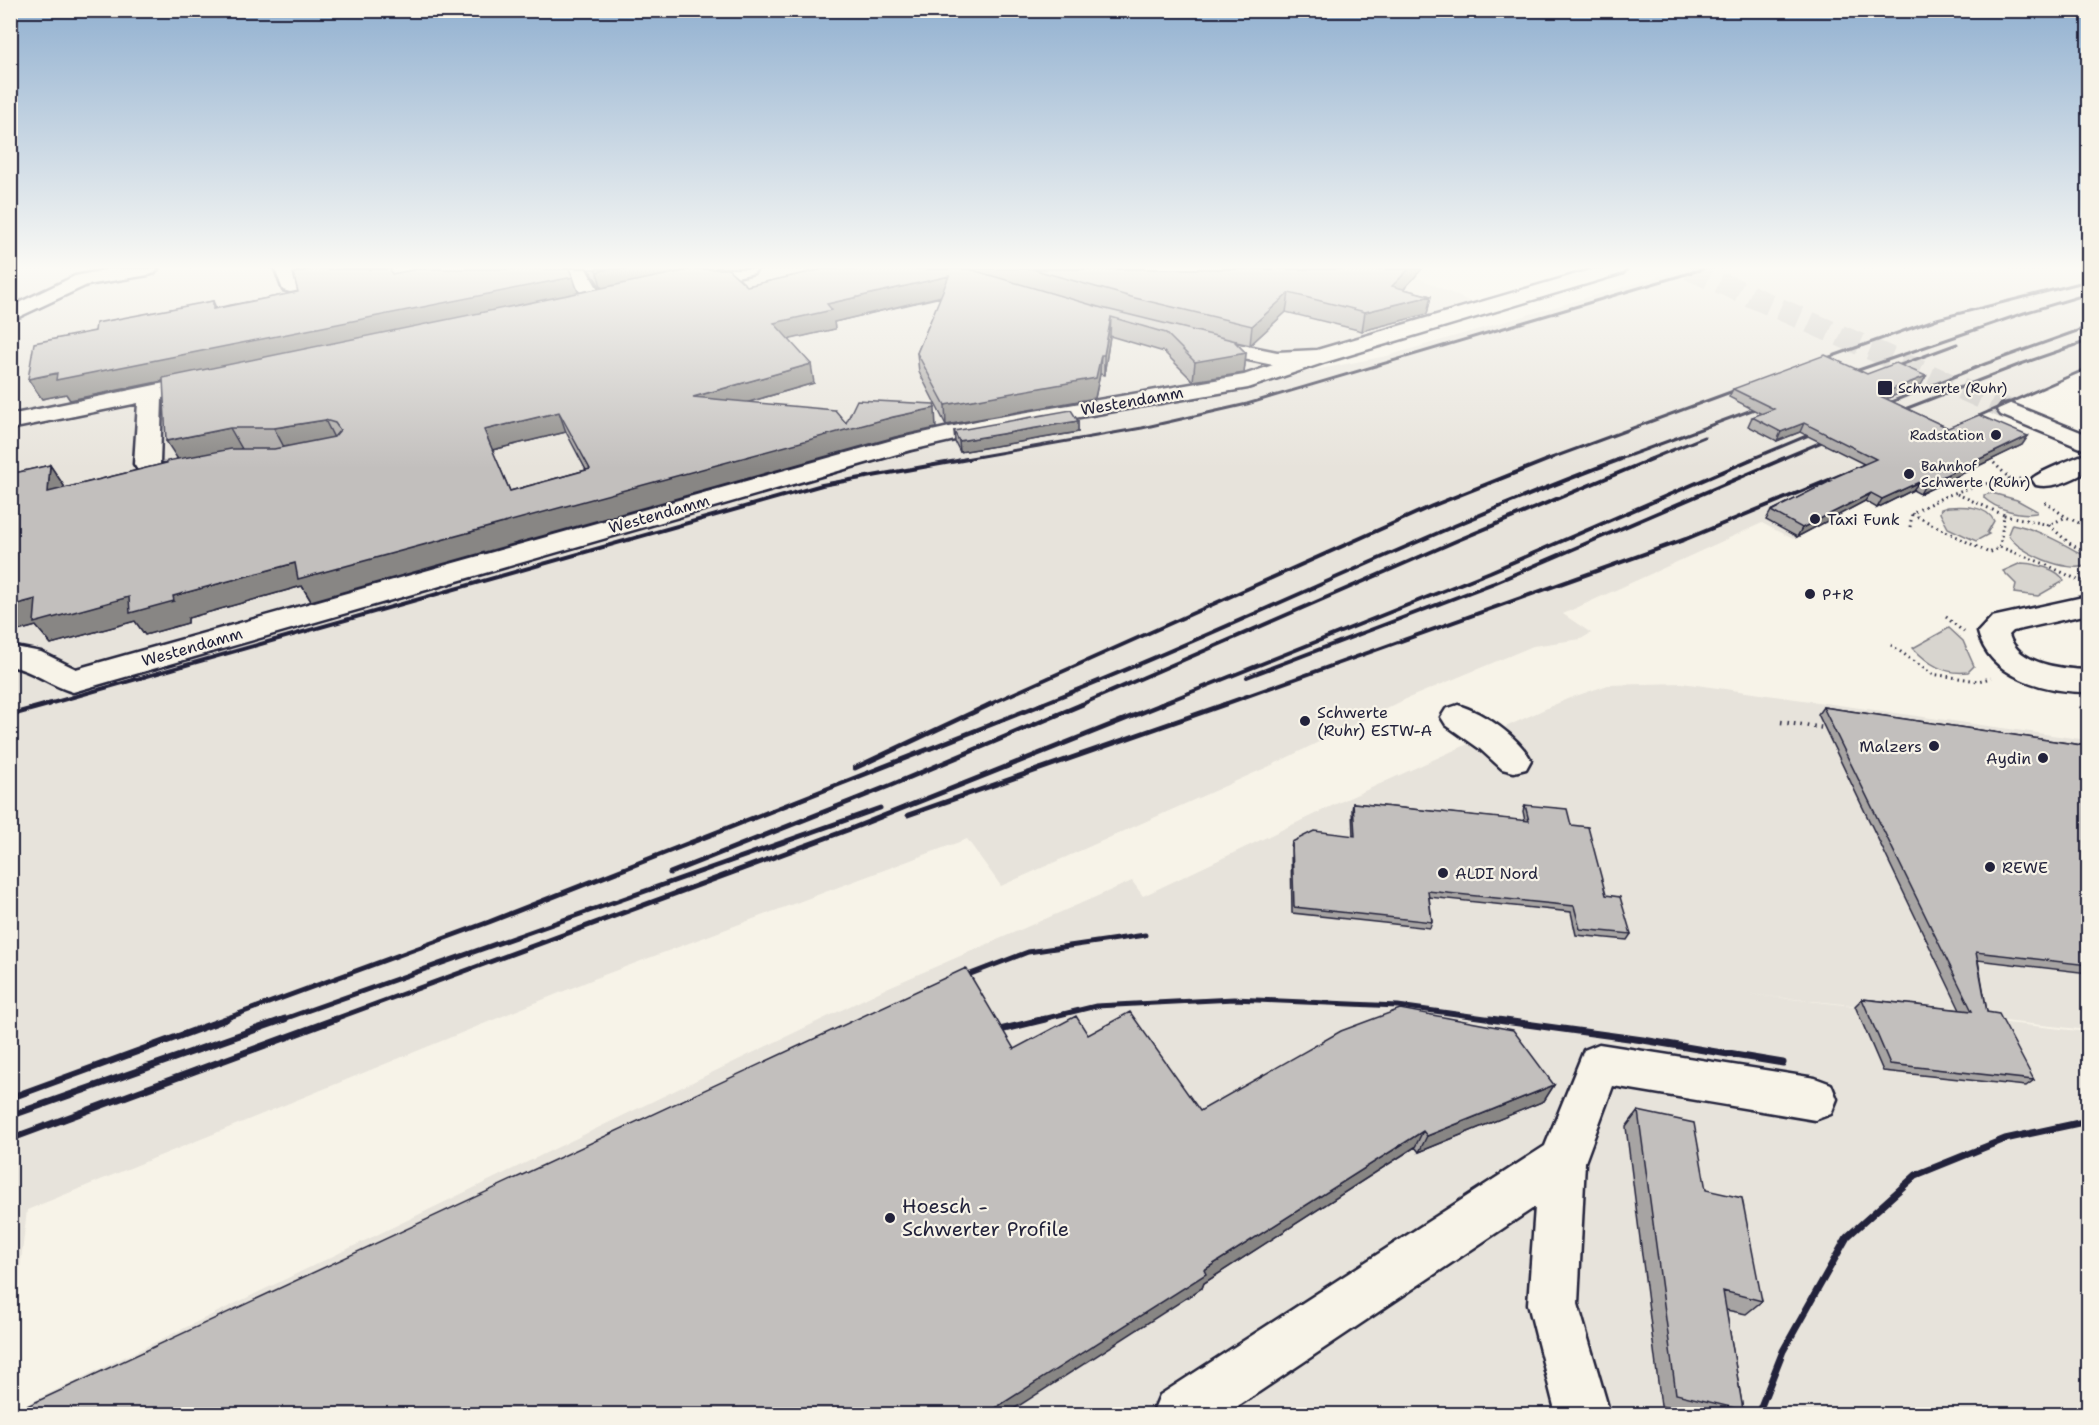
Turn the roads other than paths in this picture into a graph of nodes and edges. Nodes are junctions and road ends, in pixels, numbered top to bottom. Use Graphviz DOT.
graph roads {
  1 [pos="1391,336"];
  2 [pos="1179,338"];
  3 [pos="1318,357"];
  4 [pos="226,378"];
  5 [pos="150,393"];
  6 [pos="2009,410"];
  7 [pos="10,422"];
  8 [pos="2088,444"];
  9 [pos="2088,461"];
  10 [pos="215,464"];
  11 [pos="2042,488"];
  12 [pos="2088,605"];
  13 [pos="10,656"];
  14 [pos="2088,681"];
  15 [pos="1470,712"];
  16 [pos="1524,754"];
  17 [pos="1815,1099"];
  18 [pos="1562,1162"];
  19 [pos="1179,1414"];
  20 [pos="1583,1414"];
  1 -- 3 [label="street, Westendamm"];
  2 -- 3 [label="street, Westendamm"];
  3 -- 13 [label="street, Westendamm"];
  4 -- 5 [label="street"];
  5 -- 7 [label="street"];
  5 -- 10 [label="street"];
  6 -- 8 [label="street"];
  9 -- 11 [label="street"];
  12 -- 14 [label="street"];
  15 -- 16 [label="street"];
  17 -- 18 [label="street"];
  18 -- 19 [label="street"];
  18 -- 20 [label="street"];
}
